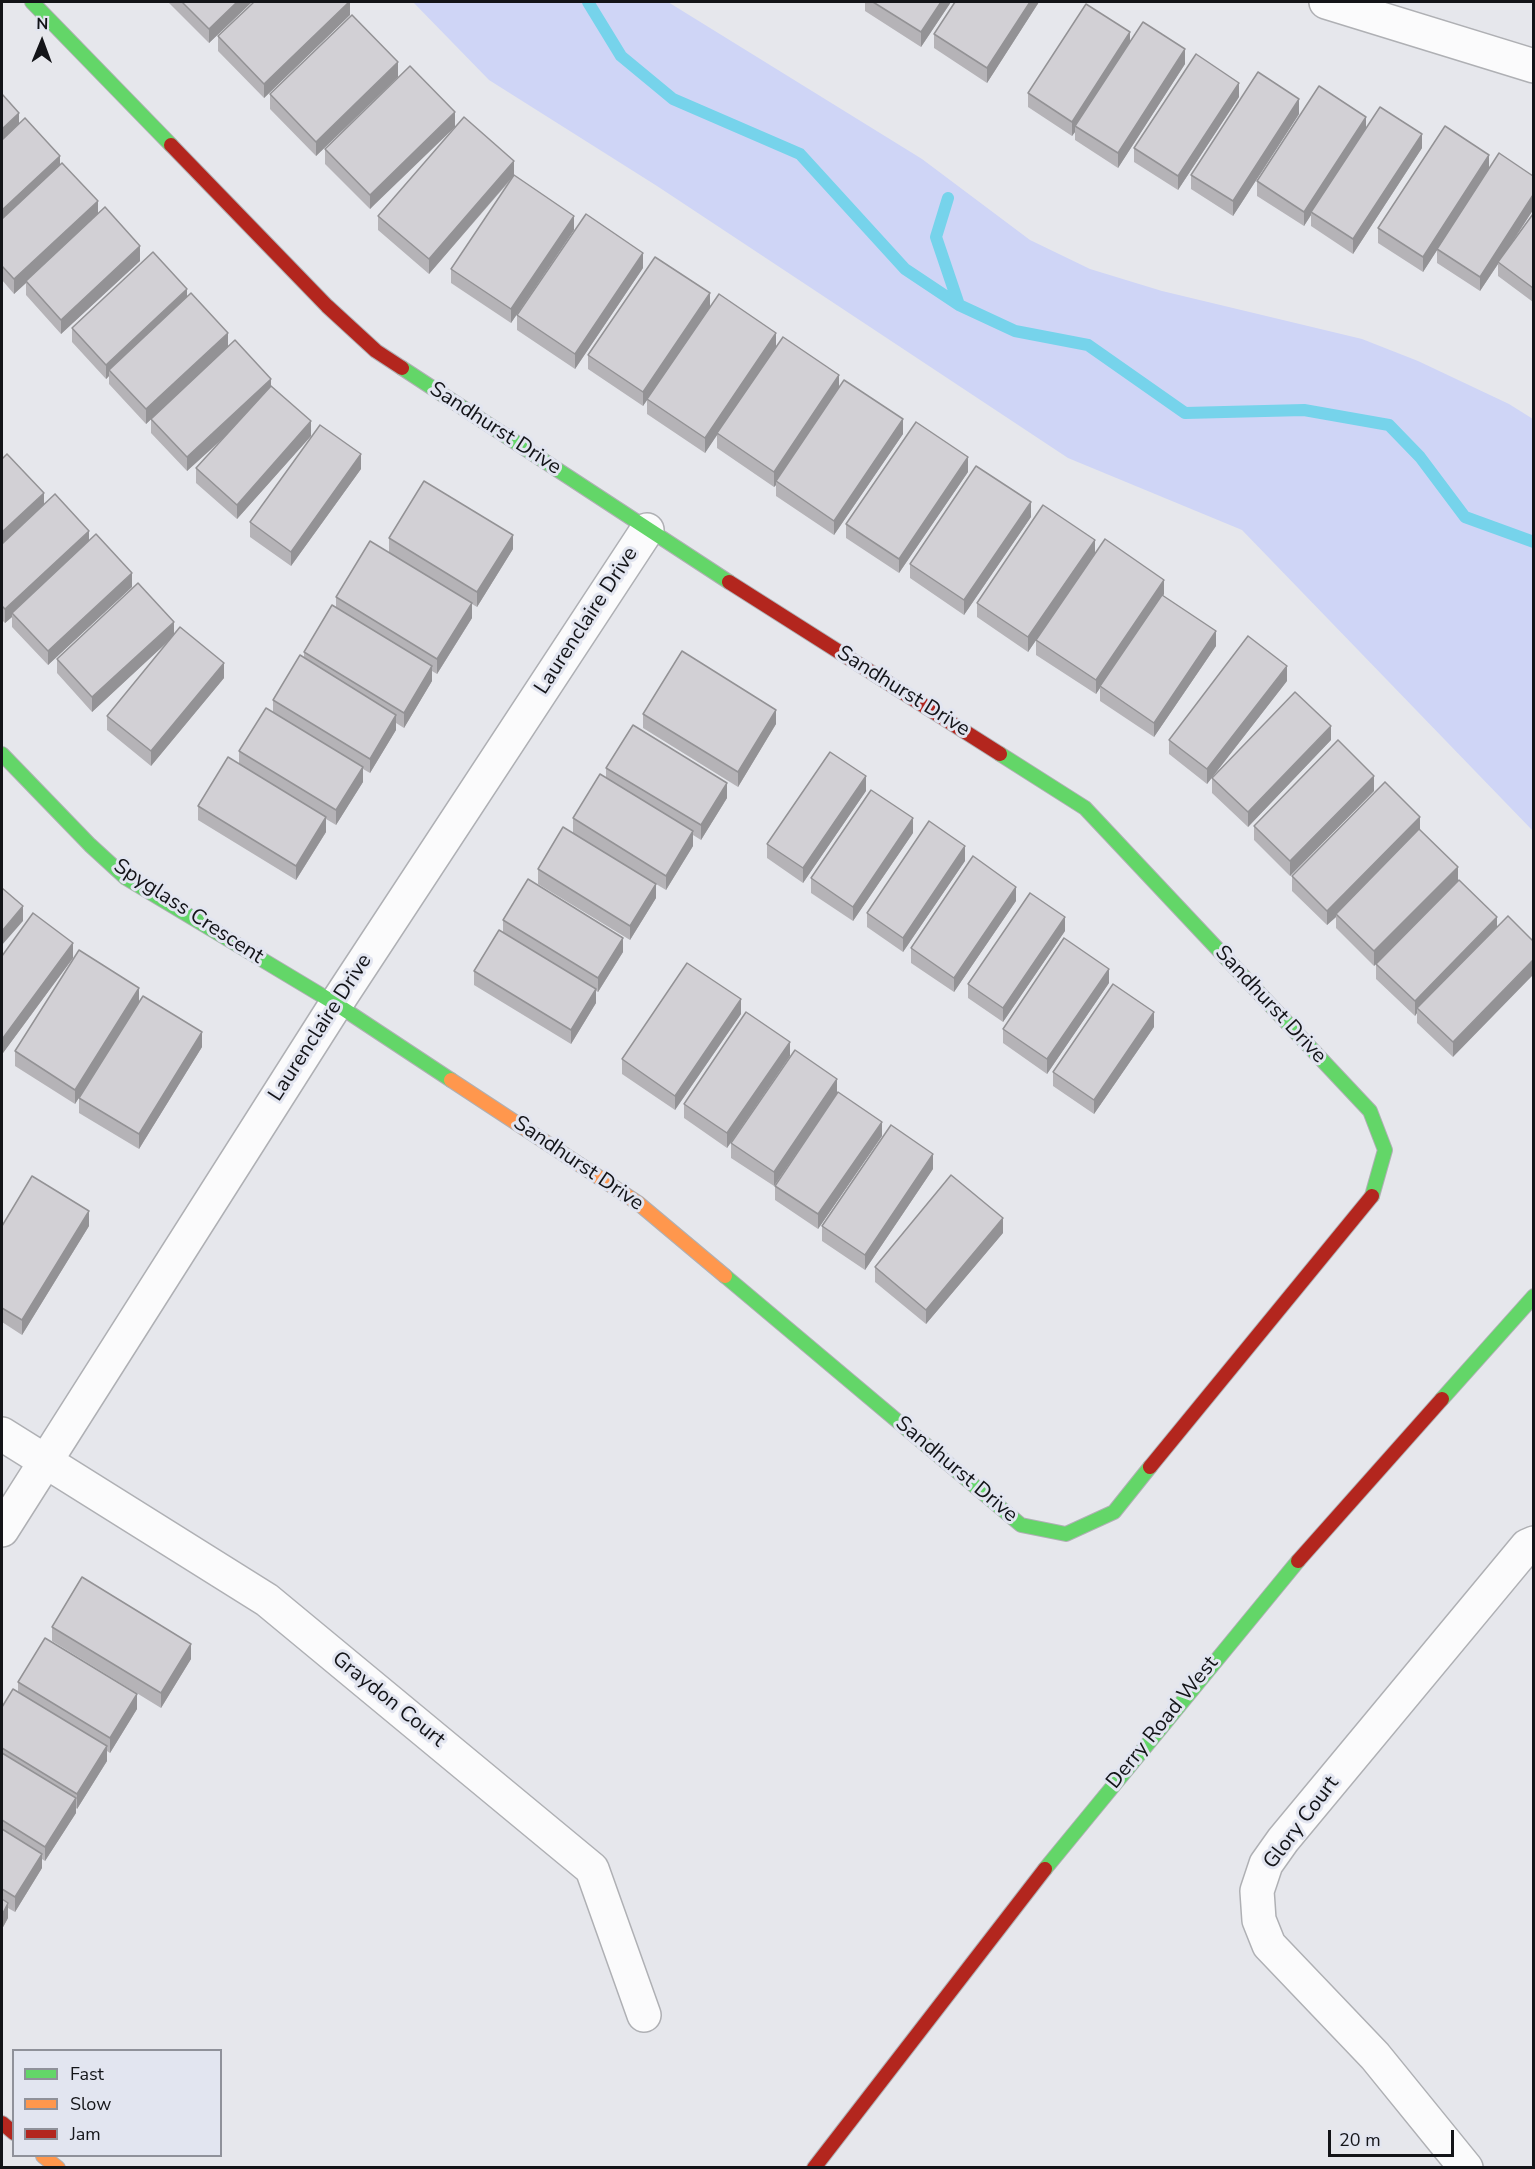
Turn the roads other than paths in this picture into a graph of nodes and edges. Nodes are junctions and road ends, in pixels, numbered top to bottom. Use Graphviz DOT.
graph roads {
  1 [pos="32,2"];
  2 [pos="1326,2"];
  3 [pos="1533,66"];
  4 [pos="647,530"];
  5 [pos="2,754"];
  6 [pos="336,1004"];
  7 [pos="1533,1296"];
  8 [pos="2,1434"];
  9 [pos="45,1461"];
  10 [pos="2,1530"];
  11 [pos="1533,1543"];
  12 [pos="644,2015"];
  13 [pos="44,2157"];
  14 [pos="58,2168"];
  15 [pos="814,2168"];
  16 [pos="1466,2168"];
  1 -- 4 [label="street, Sandhurst Drive"];
  2 -- 3 [label="street"];
  4 -- 6 [label="street, Laurenclaire Drive"];
  4 -- 6 [label="street, Sandhurst Drive"];
  5 -- 6 [label="street, Spyglass Crescent"];
  6 -- 9 [label="street, Laurenclaire Drive"];
  7 -- 15 [label="street, Derry Road West"];
  8 -- 9 [label="street"];
  9 -- 10 [label="street, Laurenclaire Drive"];
  9 -- 12 [label="street, Graydon Court"];
  11 -- 16 [label="street, Glory Court"];
  13 -- 14 [label="street"];
}
